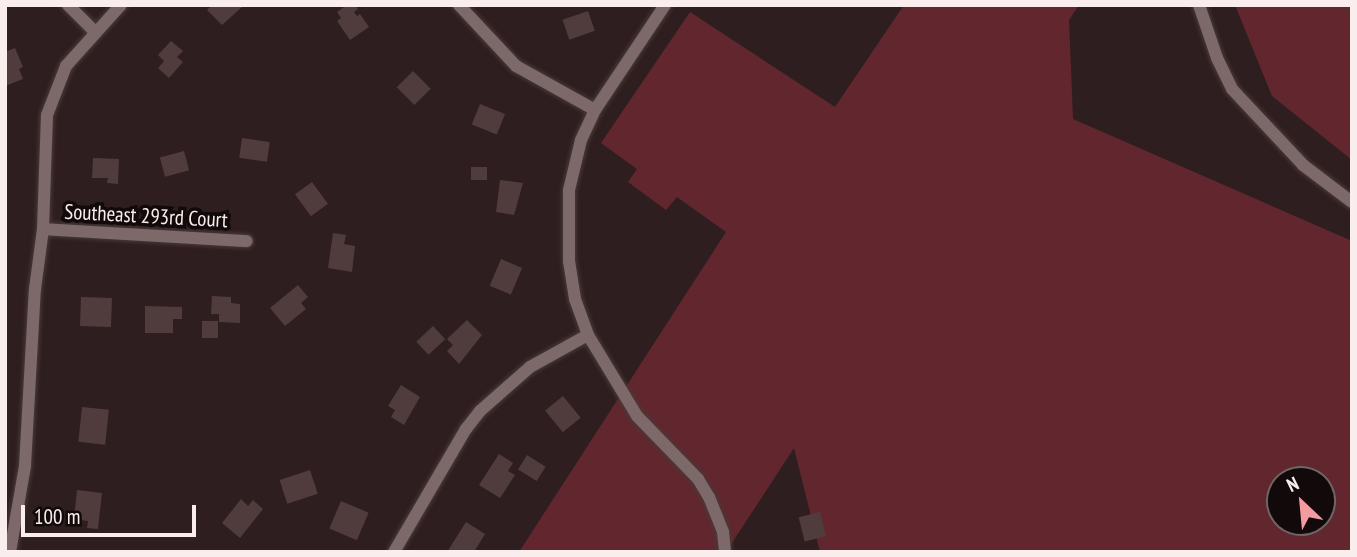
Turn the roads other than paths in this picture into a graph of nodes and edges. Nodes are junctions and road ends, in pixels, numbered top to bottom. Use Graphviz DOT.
graph roads {
  1 [pos="68,5"];
  2 [pos="121,5"];
  3 [pos="459,5"];
  4 [pos="665,5"];
  5 [pos="1199,5"];
  6 [pos="95,32"];
  7 [pos="595,110"];
  8 [pos="1352,202"];
  9 [pos="43,229"];
  10 [pos="247,241"];
  11 [pos="588,335"];
  12 [pos="10,552"];
  13 [pos="394,552"];
  14 [pos="725,552"];
  1 -- 6 [label="street"];
  2 -- 6 [label="street"];
  3 -- 7 [label="street"];
  4 -- 7 [label="street"];
  5 -- 8 [label="street"];
  6 -- 9 [label="street"];
  7 -- 11 [label="street"];
  9 -- 10 [label="street, Southeast 293rd Court"];
  9 -- 12 [label="street"];
  11 -- 13 [label="street"];
  11 -- 14 [label="street"];
}
